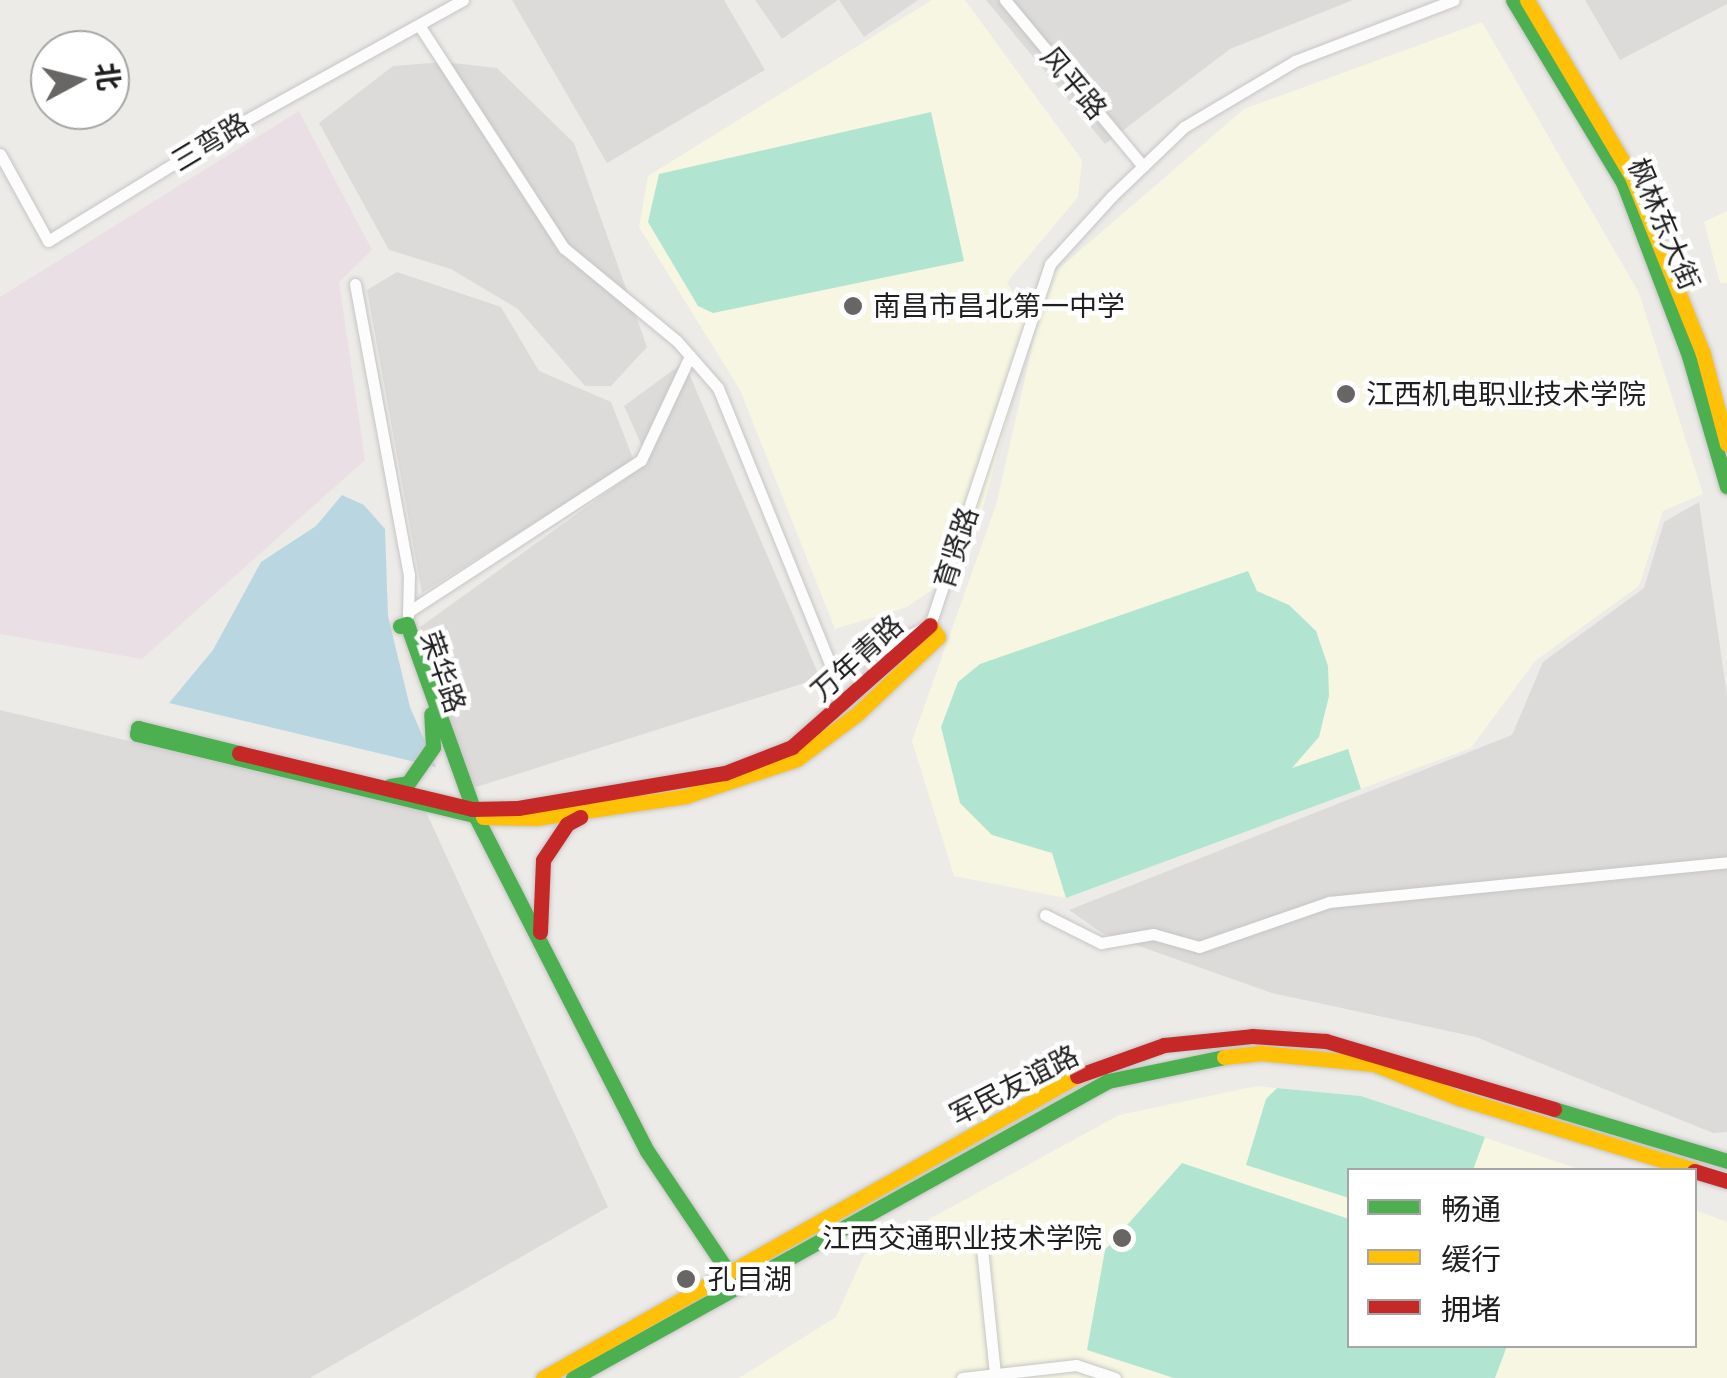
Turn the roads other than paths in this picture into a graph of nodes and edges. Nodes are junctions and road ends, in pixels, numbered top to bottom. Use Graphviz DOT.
graph roads {
  1 [pos="463,0"];
  2 [pos="1005,0"];
  3 [pos="1454,0"];
  4 [pos="1514,0"];
  5 [pos="1527,0"];
  6 [pos="420,26"];
  7 [pos="0,154"];
  8 [pos="1143,166"];
  9 [pos="355,284"];
  10 [pos="690,356"];
  11 [pos="1727,444"];
  12 [pos="1727,487"];
  13 [pos="408,618"];
  14 [pos="930,625"];
  15 [pos="431,714"];
  16 [pos="381,787"];
  17 [pos="592,810"];
  18 [pos="469,812"];
  19 [pos="1727,862"];
  20 [pos="1045,915"];
  21 [pos="540,942"];
  22 [pos="1727,1161"];
  23 [pos="1684,1168"];
  24 [pos="1697,1172"];
  25 [pos="1727,1181"];
  26 [pos="1005,1228"];
  27 [pos="729,1282"];
  28 [pos="995,1374"];
  29 [pos="543,1378"];
  30 [pos="573,1378"];
  31 [pos="962,1378"];
  32 [pos="1115,1378"];
  1 -- 6 [label="street, 三弯路"];
  2 -- 8 [label="street, 风平路"];
  3 -- 8 [label="street, 育贤路"];
  4 -- 12 [label="street, 枫林东大街"];
  5 -- 11 [label="street, 枫林东大街"];
  6 -- 7 [label="street, 三弯路"];
  6 -- 10 [label="street, 育贤路"];
  8 -- 14 [label="street, 育贤路"];
  9 -- 13 [label="street"];
  10 -- 13 [label="street"];
  10 -- 14 [label="street, 育贤路"];
  13 -- 15 [label="street, 荣华路"];
  13 -- 18 [label="street, 荣华路"];
  14 -- 17 [label="street, 万年青路"];
  14 -- 18 [label="street, 万年青路"];
  15 -- 16 [label="street"];
  15 -- 18 [label="street, 荣华路"];
  16 -- 18 [label="street, 万年青路"];
  16 -- 18 [label="street, 万年青路"];
  17 -- 18 [label="street, 万年青路"];
  17 -- 21 [label="street"];
  18 -- 21 [label="street, 荣华路"];
  18 -- 27 [label="street, 荣华路"];
  19 -- 20 [label="street"];
  21 -- 27 [label="street, 荣华路"];
  22 -- 27 [label="street, 军民友谊路"];
  23 -- 27 [label="street, 军民友谊路"];
  24 -- 25 [label="street, 军民友谊路"];
  26 -- 28 [label="street"];
  27 -- 29 [label="street, 军民友谊路"];
  27 -- 30 [label="street, 军民友谊路"];
  28 -- 31 [label="street"];
  28 -- 32 [label="street"];
}
